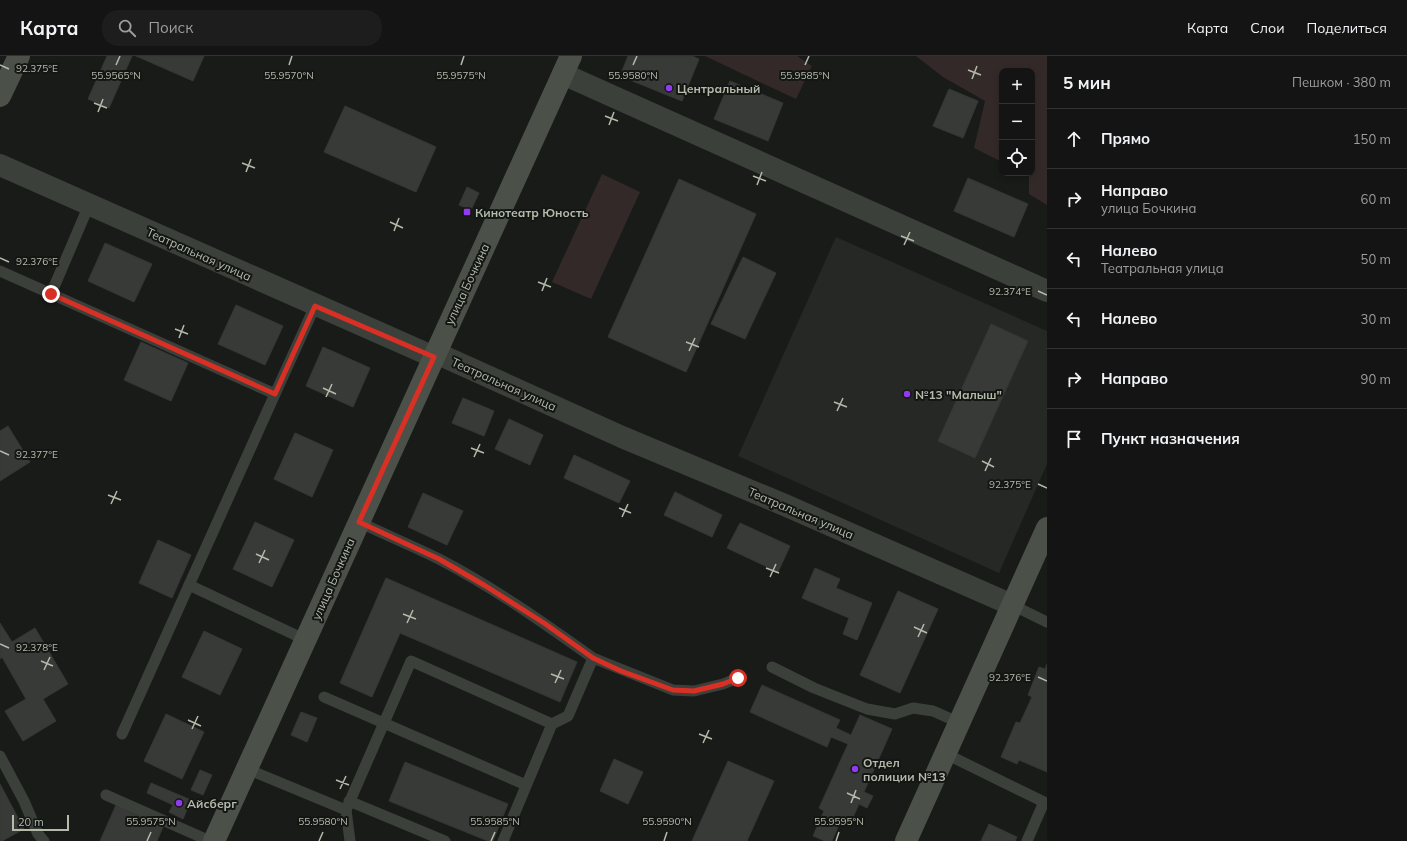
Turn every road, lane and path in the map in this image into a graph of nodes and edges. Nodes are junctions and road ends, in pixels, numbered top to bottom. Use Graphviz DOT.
graph roads {
  1 [pos="18,56"];
  2 [pos="567,65"];
  3 [pos="0,96"];
  4 [pos="0,165"];
  5 [pos="89,205"];
  6 [pos="0,271"];
  7 [pos="1047,290"];
  8 [pos="51,294"];
  9 [pos="315,306"];
  10 [pos="435,355"];
  11 [pos="275,394"];
  12 [pos="359,522"];
  13 [pos="1047,528"];
  14 [pos="189,585"];
  15 [pos="1012,606"];
  16 [pos="1047,622"];
  17 [pos="306,640"];
  18 [pos="593,658"];
  19 [pos="772,667"];
  20 [pos="738,678"];
  21 [pos="324,697"];
  22 [pos="960,723"];
  23 [pos="383,724"];
  24 [pos="552,724"];
  25 [pos="122,734"];
  26 [pos="946,754"];
  27 [pos="0,756"];
  28 [pos="247,769"];
  29 [pos="526,785"];
  30 [pos="106,795"];
  31 [pos="1046,803"];
  32 [pos="348,806"];
  33 [pos="44,841"];
  34 [pos="210,841"];
  35 [pos="214,841"];
  36 [pos="350,841"];
  37 [pos="446,841"];
  38 [pos="502,841"];
  39 [pos="906,841"];
  40 [pos="1027,841"];
  1 -- 3 [label="main road"];
  2 -- 7 [label="street"];
  2 -- 10 [label="main road, улица Бочкина"];
  4 -- 5 [label="street, Театральная улица"];
  5 -- 8 [label="lane"];
  5 -- 9 [label="street, Театральная улица"];
  6 -- 8 [label="lane"];
  8 -- 11 [label="lane"];
  9 -- 10 [label="street, Театральная улица"];
  9 -- 11 [label="lane"];
  10 -- 12 [label="main road, улица Бочкина"];
  10 -- 15 [label="street, Театральная улица"];
  11 -- 14 [label="lane"];
  12 -- 17 [label="main road, улица Бочкина"];
  12 -- 18 [label="lane"];
  13 -- 15 [label="main road"];
  14 -- 17 [label="lane"];
  14 -- 25 [label="lane"];
  15 -- 16 [label="lane"];
  15 -- 22 [label="main road"];
  17 -- 28 [label="main road, улица Бочкина"];
  18 -- 20 [label="lane"];
  18 -- 24 [label="lane"];
  19 -- 22 [label="lane"];
  21 -- 23 [label="lane"];
  22 -- 26 [label="main road"];
  23 -- 24 [label="lane"];
  23 -- 29 [label="lane"];
  23 -- 32 [label="lane"];
  24 -- 29 [label="lane"];
  26 -- 31 [label="lane"];
  26 -- 39 [label="main road"];
  27 -- 33 [label="lane"];
  28 -- 32 [label="lane"];
  28 -- 35 [label="main road, улица Бочкина"];
  29 -- 38 [label="lane"];
  30 -- 34 [label="lane"];
  31 -- 40 [label="lane"];
  32 -- 36 [label="lane"];
  32 -- 37 [label="lane"];
}
